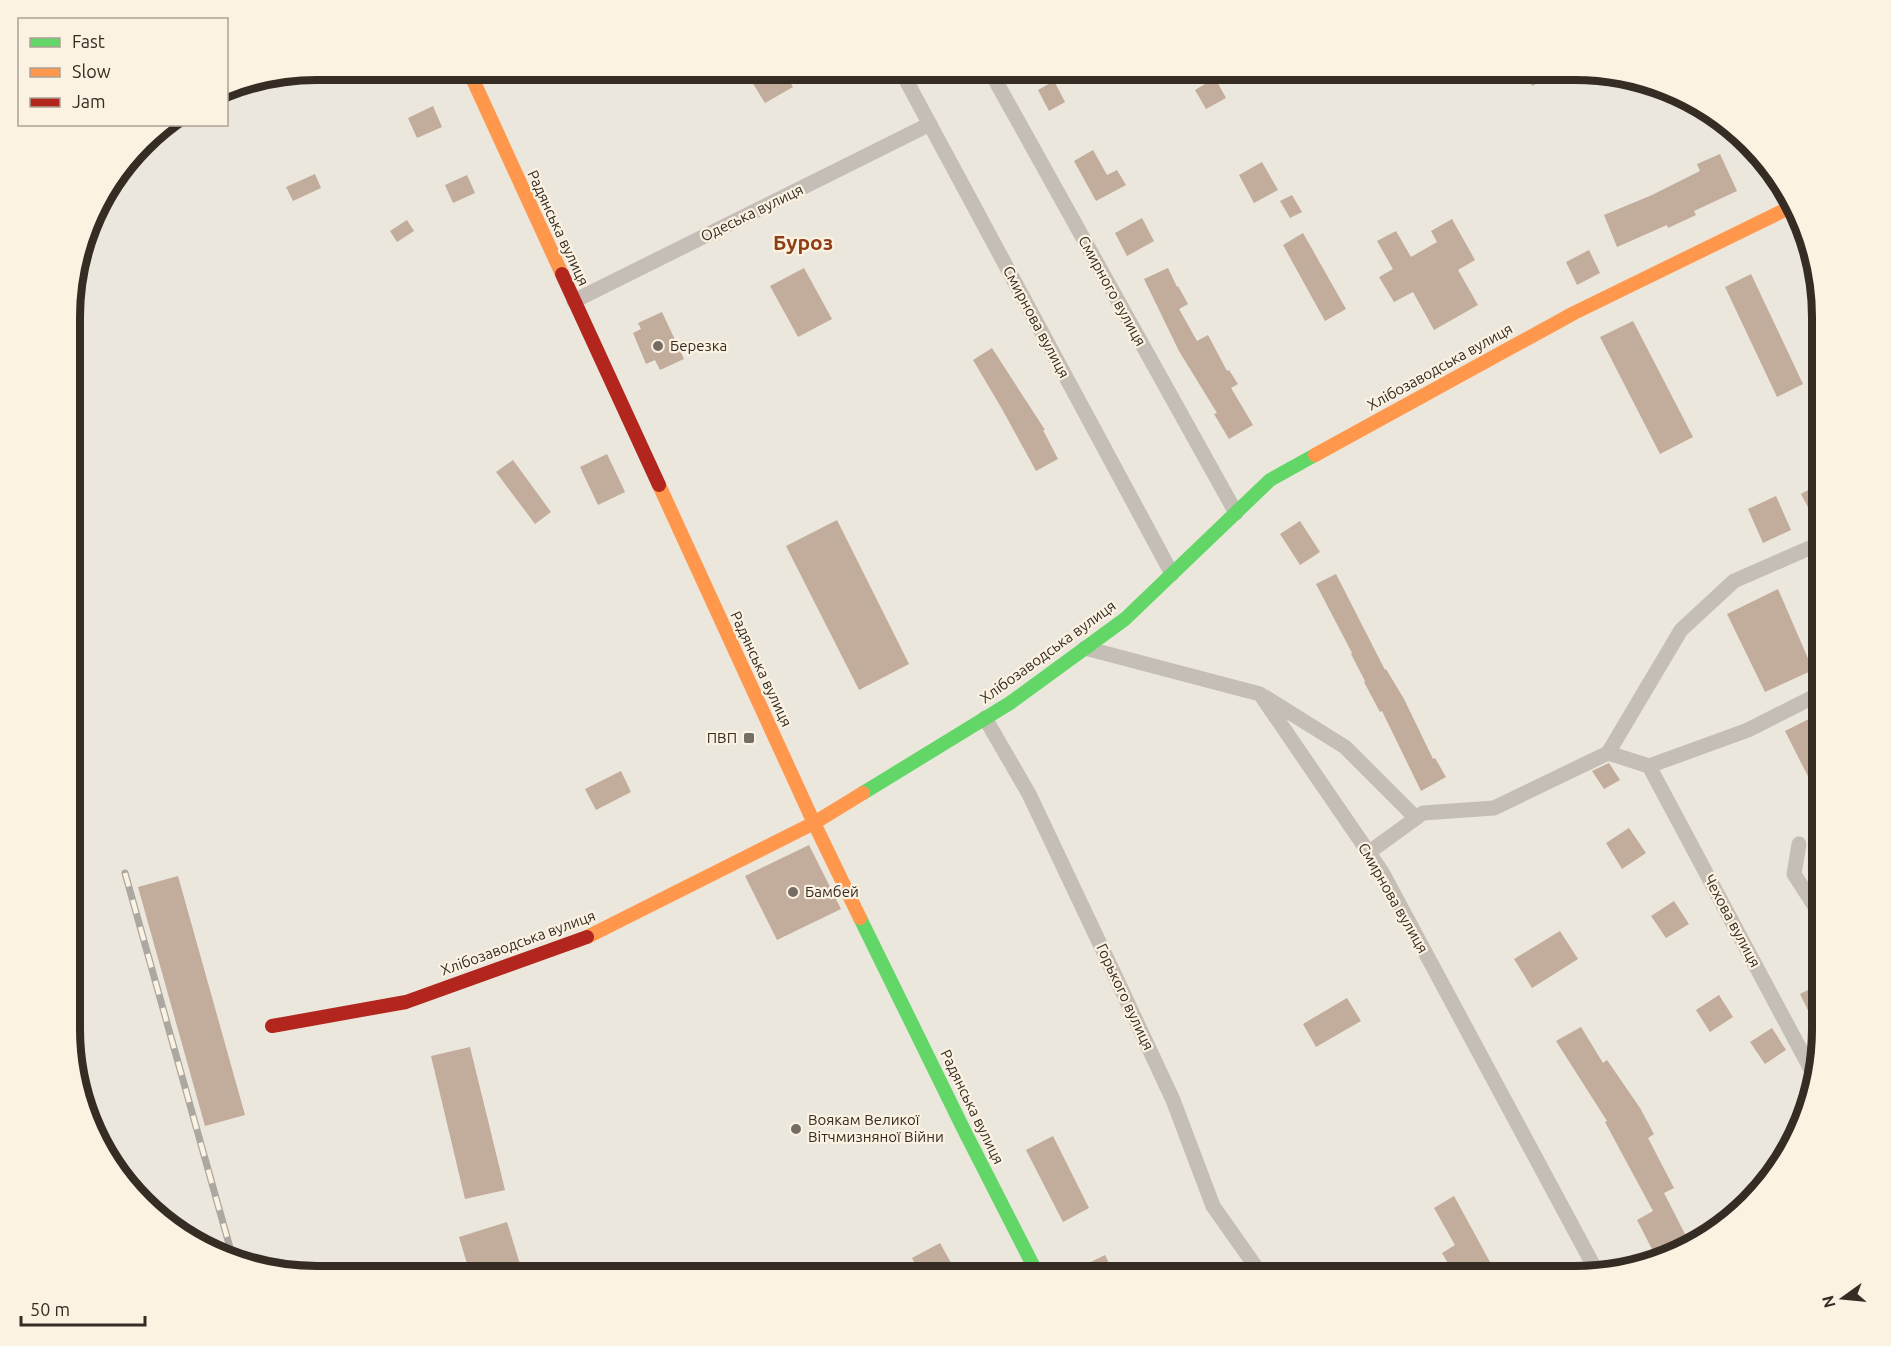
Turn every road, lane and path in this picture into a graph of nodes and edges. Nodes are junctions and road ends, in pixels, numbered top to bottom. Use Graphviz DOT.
graph roads {
  1 [pos="473,80"];
  2 [pos="906,80"];
  3 [pos="995,80"];
  4 [pos="930,124"];
  5 [pos="1786,210"];
  6 [pos="574,301"];
  7 [pos="1236,513"];
  8 [pos="1812,547"];
  9 [pos="1172,574"];
  10 [pos="1085,648"];
  11 [pos="1260,694"];
  12 [pos="1812,698"];
  13 [pos="985,718"];
  14 [pos="1608,753"];
  15 [pos="1649,766"];
  16 [pos="1416,818"];
  17 [pos="814,823"];
  18 [pos="1800,844"];
  19 [pos="1368,853"];
  20 [pos="1812,902"];
  21 [pos="272,1026"];
  22 [pos="1808,1065"];
  23 [pos="1033,1266"];
  24 [pos="1255,1266"];
  25 [pos="1594,1266"];
  1 -- 6 [label="street, Радянська вулиця"];
  2 -- 4 [label="street, Смирнова вулиця"];
  3 -- 7 [label="street, Смирного вулиця"];
  4 -- 6 [label="street, Одеська вулиця"];
  4 -- 9 [label="street, Смирнова вулиця"];
  5 -- 7 [label="street, Хлібозаводська вулиця"];
  6 -- 17 [label="street, Радянська вулиця"];
  7 -- 9 [label="street, Хлібозаводська вулиця"];
  8 -- 14 [label="street"];
  9 -- 10 [label="street, Хлібозаводська вулиця"];
  10 -- 11 [label="street"];
  10 -- 13 [label="street, Хлібозаводська вулиця"];
  11 -- 16 [label="street"];
  11 -- 19 [label="street, Смирнова вулиця"];
  12 -- 15 [label="street"];
  13 -- 17 [label="street, Хлібозаводська вулиця"];
  13 -- 24 [label="street, Горького вулиця"];
  14 -- 15 [label="street"];
  14 -- 16 [label="street"];
  15 -- 22 [label="street, Чехова вулиця"];
  16 -- 19 [label="street"];
  17 -- 21 [label="street, Хлібозаводська вулиця"];
  17 -- 23 [label="street, Радянська вулиця"];
  18 -- 20 [label="street"];
  19 -- 25 [label="street, Смирнова вулиця"];
}
